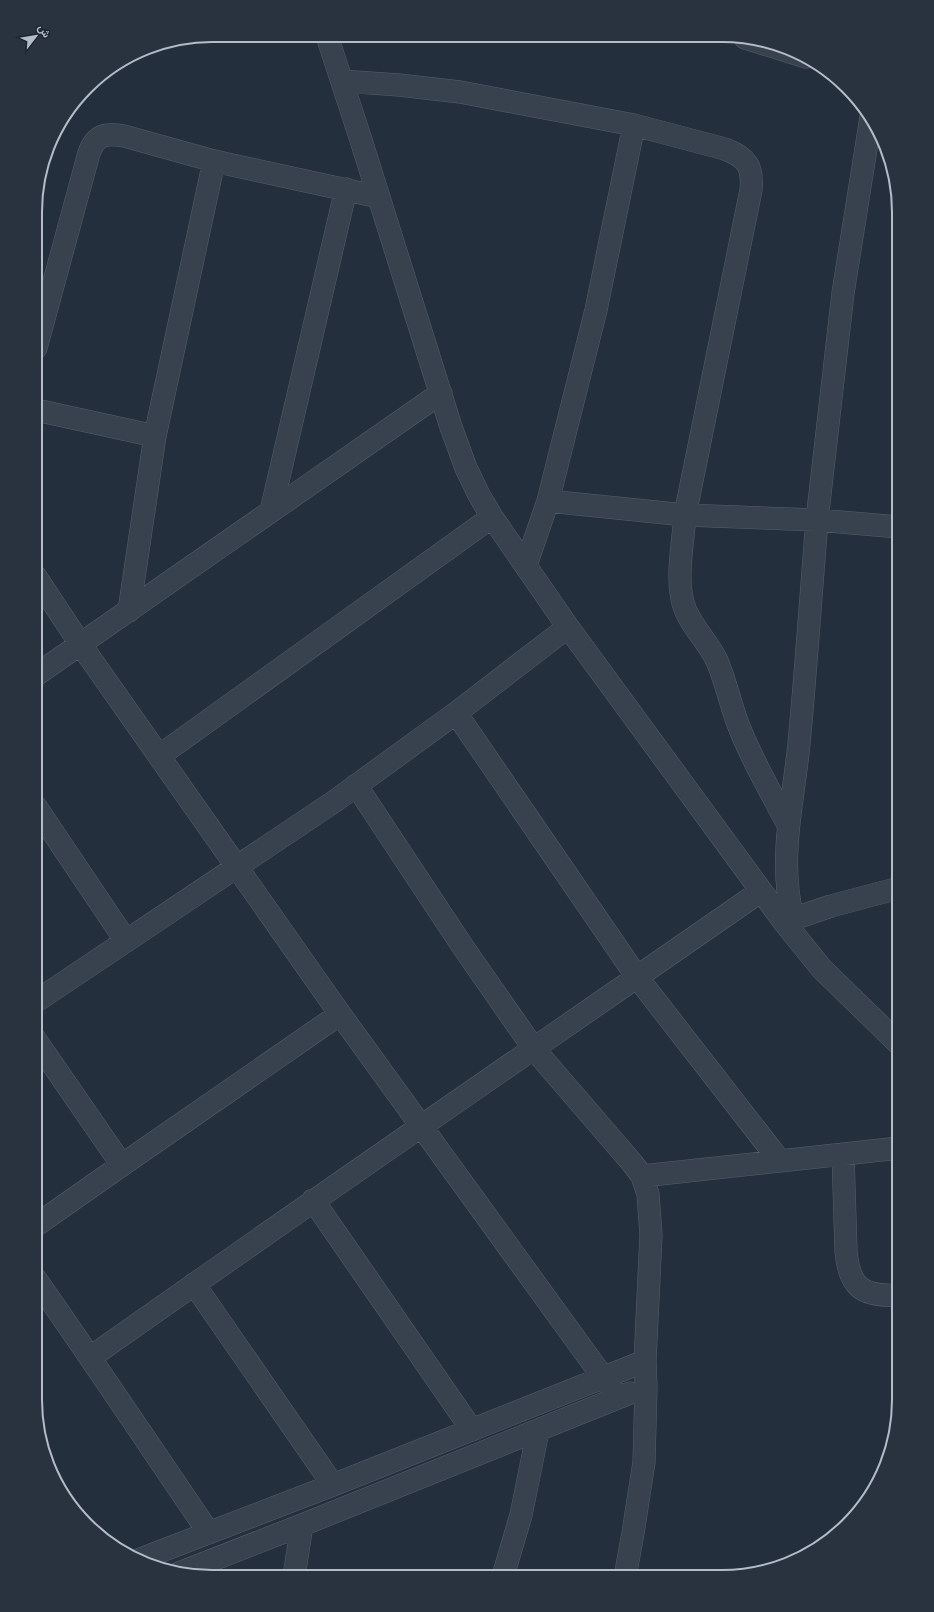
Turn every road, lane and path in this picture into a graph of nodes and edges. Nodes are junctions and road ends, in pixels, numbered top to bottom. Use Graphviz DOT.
graph roads {
  1 [pos="329,42"];
  2 [pos="342,81"];
  3 [pos="634,125"];
  4 [pos="869,128"];
  5 [pos="214,161"];
  6 [pos="346,189"];
  7 [pos="379,197"];
  8 [pos="42,326"];
  9 [pos="441,393"];
  10 [pos="42,411"];
  11 [pos="156,436"];
  12 [pos="548,501"];
  13 [pos="271,511"];
  14 [pos="685,516"];
  15 [pos="492,517"];
  16 [pos="817,520"];
  17 [pos="892,526"];
  18 [pos="526,566"];
  19 [pos="42,585"];
  20 [pos="130,611"];
  21 [pos="568,627"];
  22 [pos="81,645"];
  23 [pos="42,671"];
  24 [pos="456,713"];
  25 [pos="159,756"];
  26 [pos="356,785"];
  27 [pos="42,816"];
  28 [pos="788,825"];
  29 [pos="236,867"];
  30 [pos="761,890"];
  31 [pos="892,890"];
  32 [pos="788,920"];
  33 [pos="126,940"];
  34 [pos="637,977"];
  35 [pos="42,998"];
  36 [pos="340,1014"];
  37 [pos="892,1037"];
  38 [pos="42,1049"];
  39 [pos="534,1049"];
  40 [pos="420,1126"];
  41 [pos="892,1149"];
  42 [pos="842,1154"];
  43 [pos="780,1161"];
  44 [pos="122,1165"];
  45 [pos="642,1176"];
  46 [pos="313,1200"];
  47 [pos="42,1221"];
  48 [pos="194,1284"];
  49 [pos="42,1288"];
  50 [pos="892,1295"];
  51 [pos="91,1357"];
  52 [pos="645,1361"];
  53 [pos="604,1378"];
  54 [pos="646,1387"];
  55 [pos="618,1398"];
  56 [pos="472,1430"];
  57 [pos="538,1431"];
  58 [pos="333,1485"];
  59 [pos="302,1525"];
  60 [pos="209,1533"];
  61 [pos="147,1557"];
  62 [pos="189,1569"];
  63 [pos="295,1570"];
  64 [pos="505,1570"];
  65 [pos="625,1570"];
  1 -- 2 [label="street"];
  2 -- 3 [label="street"];
  2 -- 7 [label="street"];
  3 -- 12 [label="street"];
  3 -- 14 [label="street"];
  4 -- 16 [label="street"];
  5 -- 6 [label="street"];
  5 -- 8 [label="street"];
  5 -- 11 [label="street"];
  6 -- 7 [label="street"];
  6 -- 13 [label="street"];
  7 -- 9 [label="street"];
  9 -- 13 [label="street"];
  9 -- 15 [label="street"];
  10 -- 11 [label="street"];
  11 -- 20 [label="street"];
  12 -- 14 [label="street"];
  12 -- 18 [label="street"];
  13 -- 20 [label="street"];
  14 -- 16 [label="street"];
  14 -- 28 [label="street"];
  15 -- 18 [label="street"];
  15 -- 25 [label="street"];
  16 -- 17 [label="street"];
  16 -- 28 [label="street"];
  18 -- 21 [label="street"];
  19 -- 22 [label="street"];
  20 -- 22 [label="street"];
  21 -- 24 [label="street"];
  21 -- 30 [label="street"];
  22 -- 23 [label="street"];
  22 -- 25 [label="street"];
  24 -- 26 [label="street"];
  24 -- 34 [label="street"];
  25 -- 29 [label="street"];
  26 -- 29 [label="street"];
  26 -- 39 [label="street"];
  27 -- 33 [label="street"];
  28 -- 32 [label="street"];
  29 -- 33 [label="street"];
  29 -- 36 [label="street"];
  30 -- 32 [label="street"];
  30 -- 34 [label="street"];
  31 -- 32 [label="street"];
  32 -- 37 [label="street"];
  33 -- 35 [label="street"];
  34 -- 39 [label="street"];
  34 -- 43 [label="street"];
  36 -- 40 [label="street"];
  36 -- 44 [label="street"];
  38 -- 44 [label="street"];
  39 -- 40 [label="street"];
  39 -- 45 [label="street"];
  40 -- 46 [label="street"];
  40 -- 53 [label="street"];
  41 -- 42 [label="street"];
  42 -- 43 [label="street"];
  42 -- 50 [label="street"];
  43 -- 45 [label="street"];
  44 -- 47 [label="street"];
  45 -- 52 [label="street"];
  46 -- 48 [label="street"];
  46 -- 56 [label="street"];
  48 -- 51 [label="street"];
  48 -- 58 [label="street"];
  49 -- 51 [label="street"];
  51 -- 60 [label="street"];
  52 -- 53 [label="street"];
  52 -- 54 [label="street"];
  53 -- 55 [label="street"];
  53 -- 56 [label="street"];
  54 -- 55 [label="street"];
  54 -- 65 [label="street"];
  55 -- 57 [label="street"];
  56 -- 58 [label="street"];
  57 -- 59 [label="street"];
  57 -- 64 [label="street"];
  58 -- 60 [label="street"];
  59 -- 62 [label="street"];
  59 -- 63 [label="street"];
  60 -- 61 [label="street"];
}
